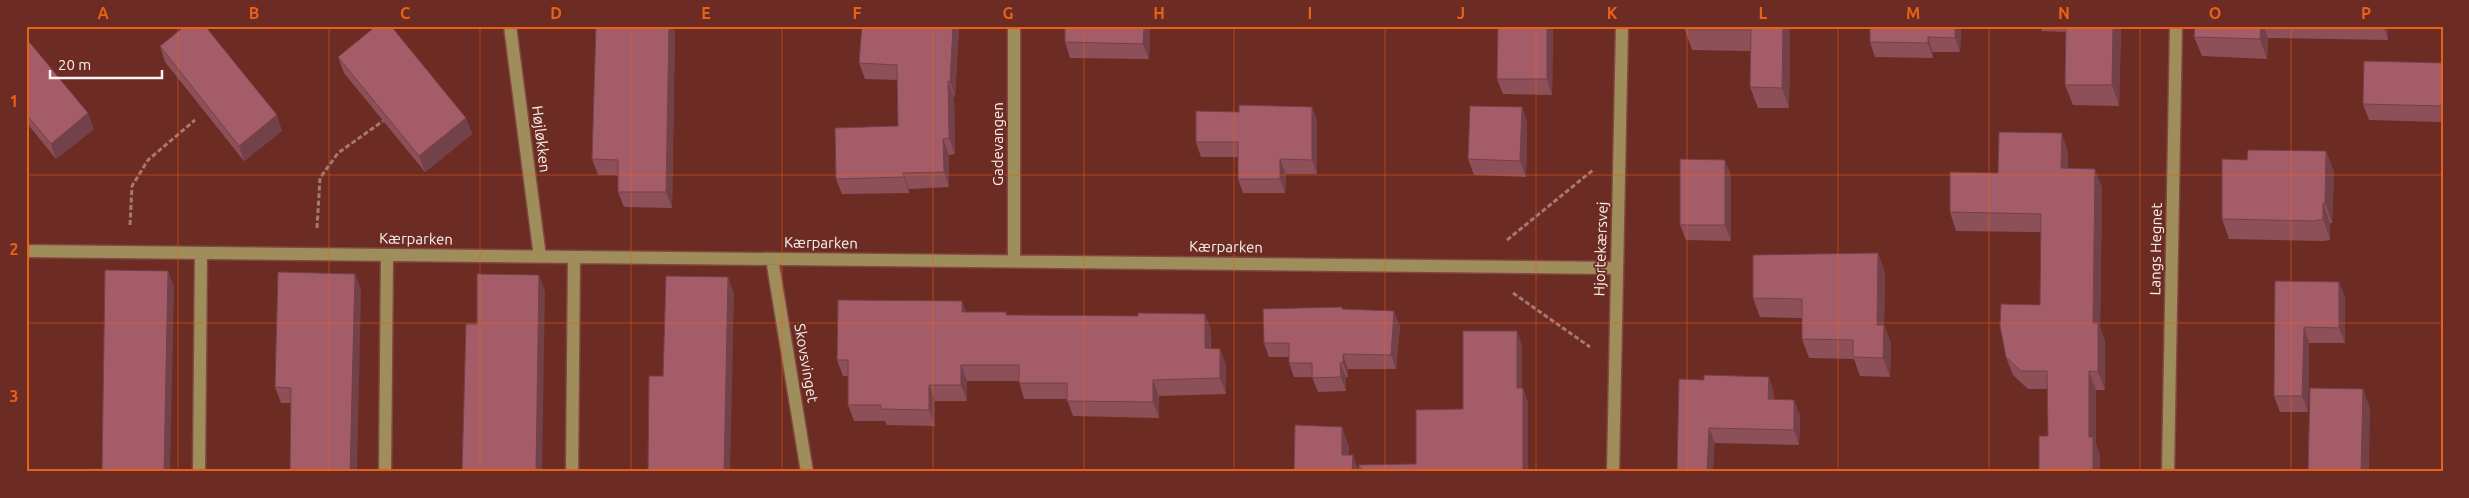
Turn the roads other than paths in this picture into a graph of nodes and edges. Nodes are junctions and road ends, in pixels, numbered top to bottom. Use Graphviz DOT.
graph roads {
  1 [pos="510,26"];
  2 [pos="1014,26"];
  3 [pos="1622,26"];
  4 [pos="2176,26"];
  5 [pos="26,251"];
  6 [pos="202,253"];
  7 [pos="387,255"];
  8 [pos="540,257"];
  9 [pos="574,257"];
  10 [pos="772,259"];
  11 [pos="1014,261"];
  12 [pos="1616,268"];
  13 [pos="199,472"];
  14 [pos="385,472"];
  15 [pos="572,472"];
  16 [pos="808,472"];
  17 [pos="1613,472"];
  18 [pos="2168,472"];
  1 -- 8 [label="street, Højløkken"];
  2 -- 11 [label="street, Gadevangen"];
  3 -- 12 [label="street, Hjortekærsvej"];
  4 -- 18 [label="street, Langs Hegnet"];
  5 -- 6 [label="street, Kærparken"];
  6 -- 7 [label="street, Kærparken"];
  6 -- 13 [label="street"];
  7 -- 8 [label="street, Kærparken"];
  7 -- 14 [label="street"];
  8 -- 9 [label="street, Kærparken"];
  9 -- 10 [label="street, Kærparken"];
  9 -- 15 [label="street"];
  10 -- 11 [label="street, Kærparken"];
  10 -- 16 [label="street, Skovsvinget"];
  11 -- 12 [label="street, Kærparken"];
  12 -- 17 [label="street, Hjortekærsvej"];
}
